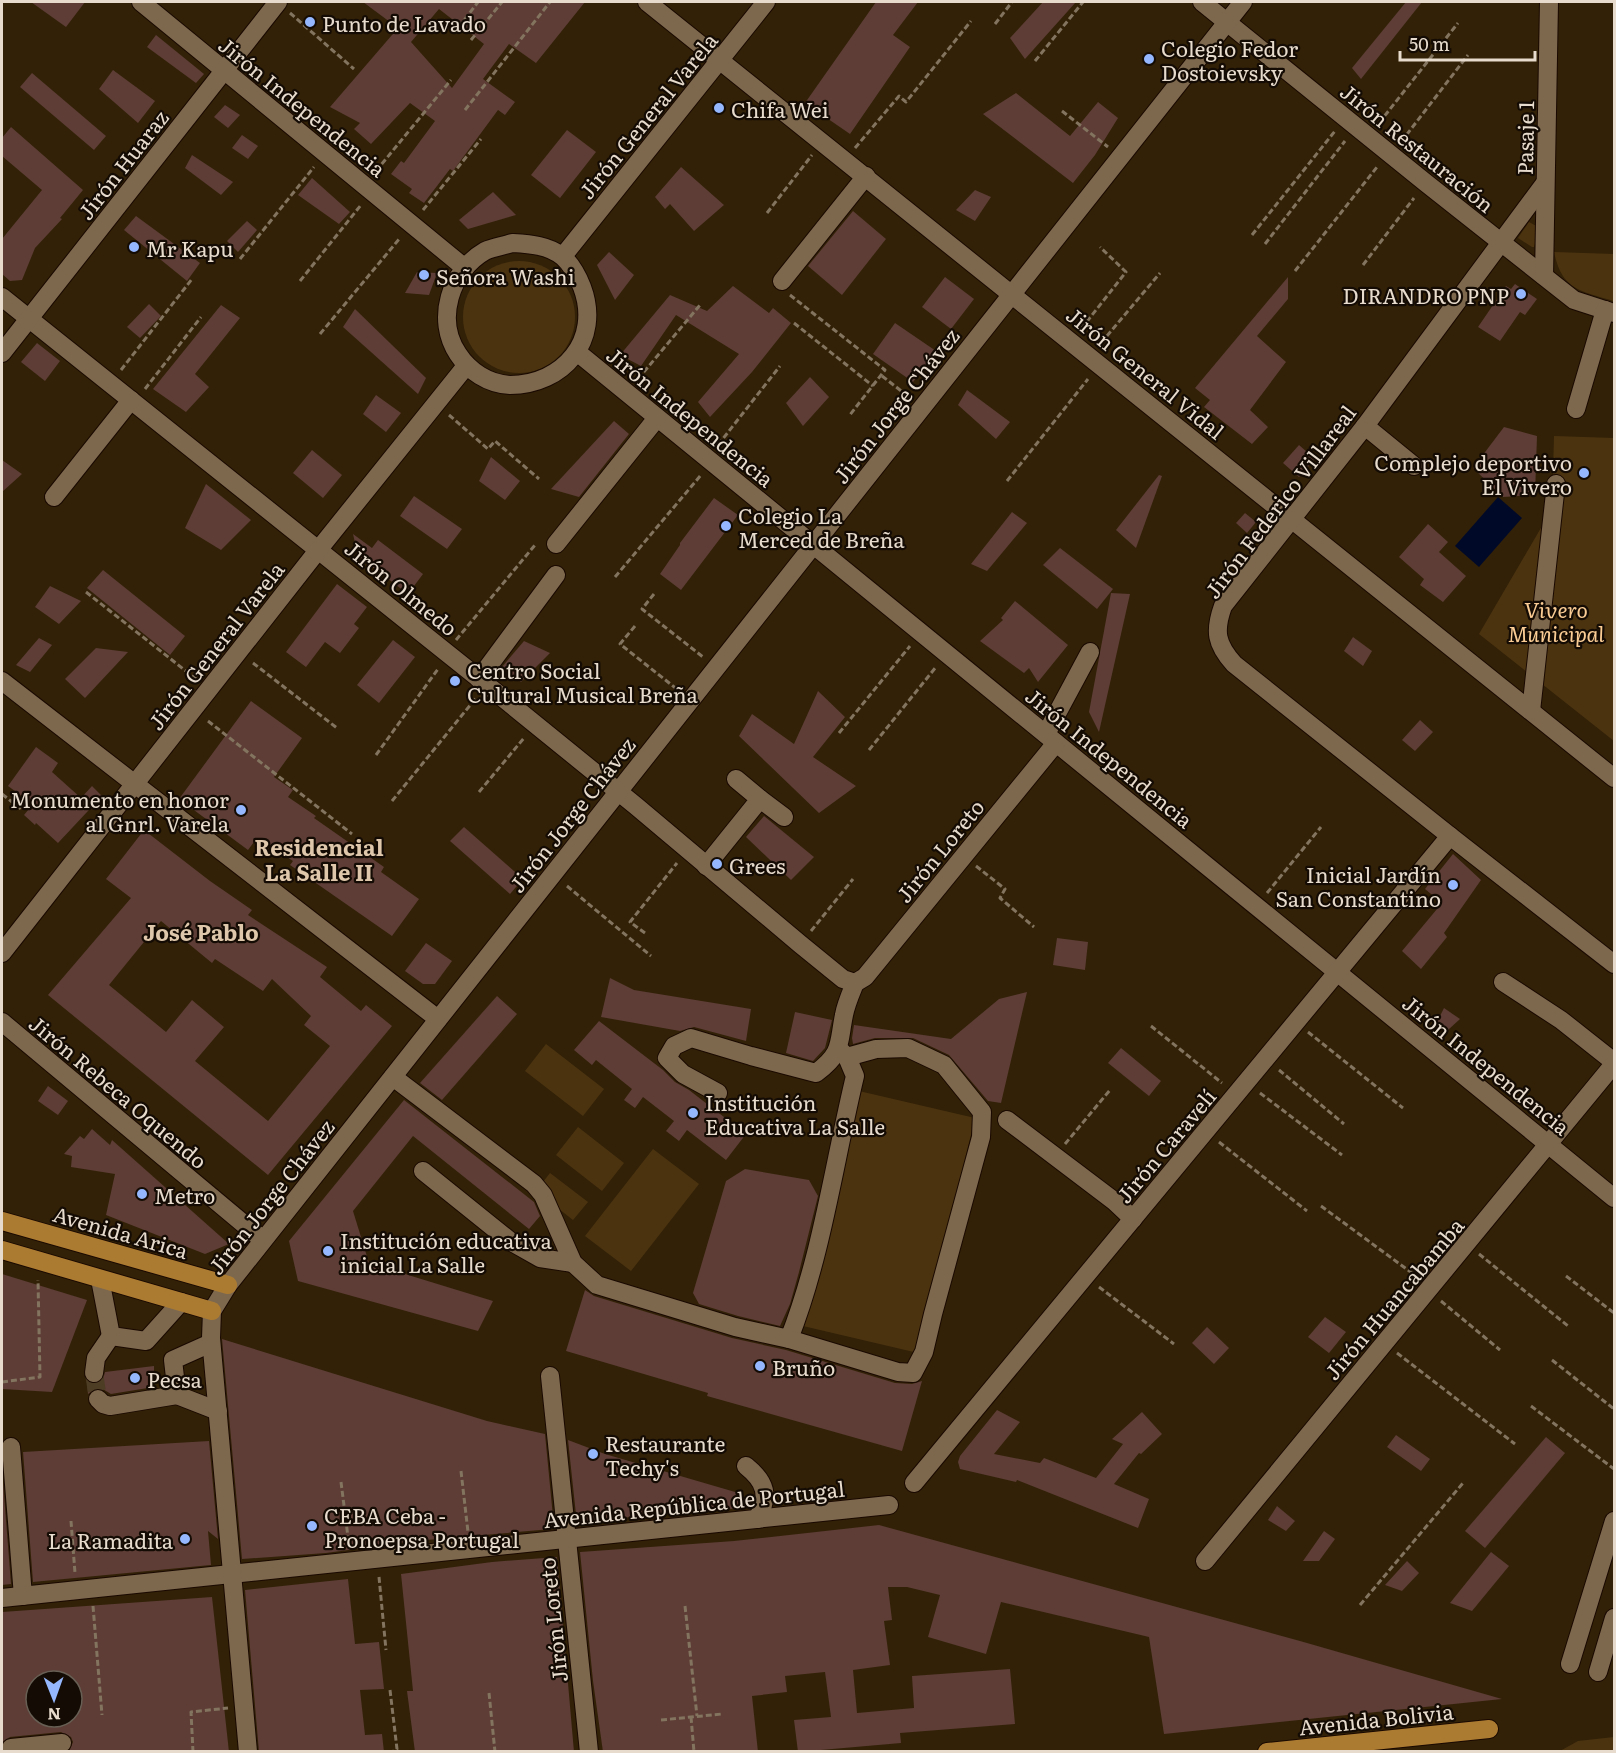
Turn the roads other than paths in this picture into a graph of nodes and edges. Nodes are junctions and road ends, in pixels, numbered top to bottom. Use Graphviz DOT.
graph roads {
  1 [pos="141,2"];
  2 [pos="278,2"];
  3 [pos="647,2"];
  4 [pos="766,2"];
  5 [pos="1202,2"];
  6 [pos="1244,2"];
  7 [pos="1549,2"];
  8 [pos="1227,22"];
  9 [pos="720,59"];
  10 [pos="223,69"];
  11 [pos="866,176"];
  12 [pos="1545,183"];
  13 [pos="1502,243"];
  14 [pos="563,256"];
  15 [pos="465,268"];
  16 [pos="1544,276"];
  17 [pos="782,285"];
  18 [pos="1012,293"];
  19 [pos="2,297"];
  20 [pos="1610,311"];
  21 [pos="29,319"];
  22 [pos="577,352"];
  23 [pos="2,353"];
  24 [pos="466,366"];
  25 [pos="133,402"];
  26 [pos="1576,409"];
  27 [pos="657,418"];
  28 [pos="1365,426"];
  29 [pos="1414,466"];
  30 [pos="1556,484"];
  31 [pos="54,496"];
  32 [pos="1291,518"];
  33 [pos="556,544"];
  34 [pos="813,544"];
  35 [pos="319,549"];
  36 [pos="556,575"];
  37 [pos="1090,652"];
  38 [pos="2,681"];
  39 [pos="483,682"];
  40 [pos="1531,711"];
  41 [pos="1051,738"];
  42 [pos="1614,778"];
  43 [pos="736,779"];
  44 [pos="134,784"];
  45 [pos="618,791"];
  46 [pos="760,799"];
  47 [pos="784,817"];
  48 [pos="1450,836"];
  49 [pos="706,866"];
  50 [pos="2,953"];
  51 [pos="1614,964"];
  52 [pos="1338,972"];
  53 [pos="1503,982"];
  54 [pos="855,983"];
  55 [pos="438,1019"];
  56 [pos="2,1022"];
  57 [pos="843,1053"];
  58 [pos="1614,1063"];
  59 [pos="393,1077"];
  60 [pos="718,1093"];
  61 [pos="1007,1120"];
  62 [pos="1549,1144"];
  63 [pos="423,1171"];
  64 [pos="1614,1198"];
  65 [pos="1133,1219"];
  66 [pos="2,1221"];
  67 [pos="263,1240"];
  68 [pos="2,1250"];
  69 [pos="573,1263"];
  70 [pos="100,1279"];
  71 [pos="228,1285"];
  72 [pos="181,1302"];
  73 [pos="212,1311"];
  74 [pos="111,1336"];
  75 [pos="789,1339"];
  76 [pos="146,1341"];
  77 [pos="211,1343"];
  78 [pos="173,1360"];
  79 [pos="94,1373"];
  80 [pos="550,1376"];
  81 [pos="177,1395"];
  82 [pos="98,1399"];
  83 [pos="218,1411"];
  84 [pos="11,1447"];
  85 [pos="746,1466"];
  86 [pos="914,1483"];
  87 [pos="889,1505"];
  88 [pos="757,1519"];
  89 [pos="1614,1521"];
  90 [pos="566,1539"];
  91 [pos="1205,1561"];
  92 [pos="232,1574"];
  93 [pos="1606,1575"];
  94 [pos="23,1596"];
  95 [pos="2,1598"];
  96 [pos="1614,1618"];
  97 [pos="1570,1664"];
  98 [pos="1598,1672"];
  99 [pos="1489,1729"];
  100 [pos="62,1743"];
  101 [pos="1411,1744"];
  102 [pos="11,1748"];
  103 [pos="38,1749"];
  104 [pos="1307,1750"];
  105 [pos="248,1752"];
  106 [pos="589,1752"];
  107 [pos="1267,1752"];
  1 -- 10 [label="street, Jirón Independencia"];
  2 -- 10 [label="street, Jirón Huaraz"];
  3 -- 9 [label="street, Jirón General Vidal"];
  4 -- 9 [label="street, Jirón General Varela"];
  5 -- 8 [label="street, Jirón Restauración"];
  6 -- 8 [label="street, Jirón Jorge Chávez"];
  7 -- 12 [label="street, Pasaje 1"];
  8 -- 13 [label="street, Jirón Restauración"];
  8 -- 18 [label="street, Jirón Jorge Chávez"];
  9 -- 11 [label="street, Jirón General Vidal"];
  9 -- 14 [label="street, Jirón General Varela"];
  10 -- 15 [label="street, Jirón Independencia"];
  10 -- 21 [label="street, Jirón Huaraz"];
  11 -- 17 [label="street"];
  11 -- 18 [label="street, Jirón General Vidal"];
  12 -- 13 [label="street, Jirón Federico Villareal"];
  12 -- 16 [label="street, Pasaje 1"];
  13 -- 16 [label="street, Jirón Restauración"];
  13 -- 28 [label="street, Jirón Federico Villareal"];
  14 -- 15 [label="street"];
  14 -- 22 [label="street"];
  15 -- 24 [label="street"];
  16 -- 20 [label="street, Jirón Restauración"];
  18 -- 32 [label="street, Jirón General Vidal"];
  18 -- 34 [label="street, Jirón Jorge Chávez"];
  19 -- 21 [label="street, Jirón Olmedo"];
  20 -- 26 [label="street"];
  21 -- 23 [label="street, Jirón Huaraz"];
  21 -- 25 [label="street, Jirón Olmedo"];
  22 -- 24 [label="street"];
  22 -- 27 [label="street, Jirón Independencia"];
  24 -- 35 [label="street, Jirón General Varela"];
  25 -- 31 [label="street"];
  25 -- 35 [label="street, Jirón Olmedo"];
  27 -- 33 [label="street"];
  27 -- 34 [label="street, Jirón Independencia"];
  28 -- 29 [label="street"];
  28 -- 32 [label="street, Jirón Federico Villareal"];
  30 -- 40 [label="street"];
  32 -- 40 [label="street, Jirón General Vidal"];
  32 -- 48 [label="street, Jirón Federico Villareal"];
  34 -- 41 [label="street, Jirón Independencia"];
  34 -- 45 [label="street, Jirón Jorge Chávez"];
  35 -- 39 [label="street, Jirón Olmedo"];
  35 -- 44 [label="street, Jirón General Varela"];
  36 -- 39 [label="street"];
  37 -- 41 [label="street, Jirón Loreto"];
  38 -- 44 [label="street"];
  39 -- 45 [label="street, Jirón Olmedo"];
  40 -- 42 [label="street, Jirón General Vidal"];
  41 -- 52 [label="street, Jirón Independencia"];
  41 -- 54 [label="street, Jirón Loreto"];
  43 -- 46 [label="street"];
  44 -- 50 [label="street, Jirón General Varela"];
  44 -- 55 [label="street"];
  45 -- 49 [label="street, Jirón Olmedo"];
  45 -- 55 [label="street, Jirón Jorge Chávez"];
  46 -- 47 [label="street"];
  46 -- 49 [label="street"];
  48 -- 51 [label="street, Jirón Federico Villareal"];
  48 -- 52 [label="street, Jirón Caravelí"];
  49 -- 54 [label="street, Jirón Olmedo"];
  52 -- 62 [label="street, Jirón Independencia"];
  52 -- 65 [label="street, Jirón Caravelí"];
  53 -- 58 [label="street"];
  54 -- 57 [label="street"];
  55 -- 59 [label="street, Jirón Jorge Chávez"];
  56 -- 67 [label="street, Jirón Rebeca Oquendo"];
  57 -- 60 [label="street"];
  57 -- 75 [label="street"];
  57 -- 75 [label="street"];
  58 -- 62 [label="street, Jirón Huancabamba"];
  59 -- 67 [label="street, Jirón Jorge Chávez"];
  59 -- 69 [label="street"];
  61 -- 65 [label="street"];
  62 -- 64 [label="street, Jirón Independencia"];
  62 -- 91 [label="street, Jirón Huancabamba"];
  63 -- 69 [label="street"];
  65 -- 86 [label="street, Jirón Caravelí"];
  66 -- 71 [label="main road, Avenida Arica"];
  67 -- 71 [label="street, Jirón Jorge Chávez"];
  68 -- 70 [label="main road"];
  69 -- 75 [label="street"];
  70 -- 72 [label="main road"];
  70 -- 74 [label="street"];
  71 -- 73 [label="street, Jirón Jorge Chávez"];
  72 -- 73 [label="main road"];
  72 -- 76 [label="street"];
  73 -- 77 [label="street, Jirón Jorge Chávez"];
  74 -- 76 [label="street"];
  74 -- 79 [label="street"];
  76 -- 78 [label="street"];
  77 -- 78 [label="street"];
  77 -- 83 [label="street, Jirón Jorge Chávez"];
  78 -- 81 [label="street"];
  80 -- 90 [label="street, Jirón Loreto"];
  81 -- 82 [label="street"];
  81 -- 83 [label="street"];
  83 -- 92 [label="street, Jirón Jorge Chávez"];
  84 -- 94 [label="street"];
  85 -- 88 [label="street"];
  87 -- 88 [label="street, Avenida República de Portugal"];
  88 -- 90 [label="street, Avenida República de Portugal"];
  89 -- 93 [label="street"];
  90 -- 92 [label="street, Avenida República de Portugal"];
  90 -- 106 [label="street, Jirón Loreto"];
  92 -- 94 [label="street, Avenida República de Portugal"];
  92 -- 105 [label="street, Jirón Jorge Chávez"];
  93 -- 97 [label="street"];
  94 -- 95 [label="street, Avenida República de Portugal"];
  96 -- 98 [label="street"];
  99 -- 101 [label="main road, Avenida Bolivia"];
  100 -- 103 [label="street"];
  101 -- 104 [label="main road, Avenida Bolivia"];
  102 -- 103 [label="street"];
  104 -- 107 [label="main road, Avenida Bolivia"];
}
